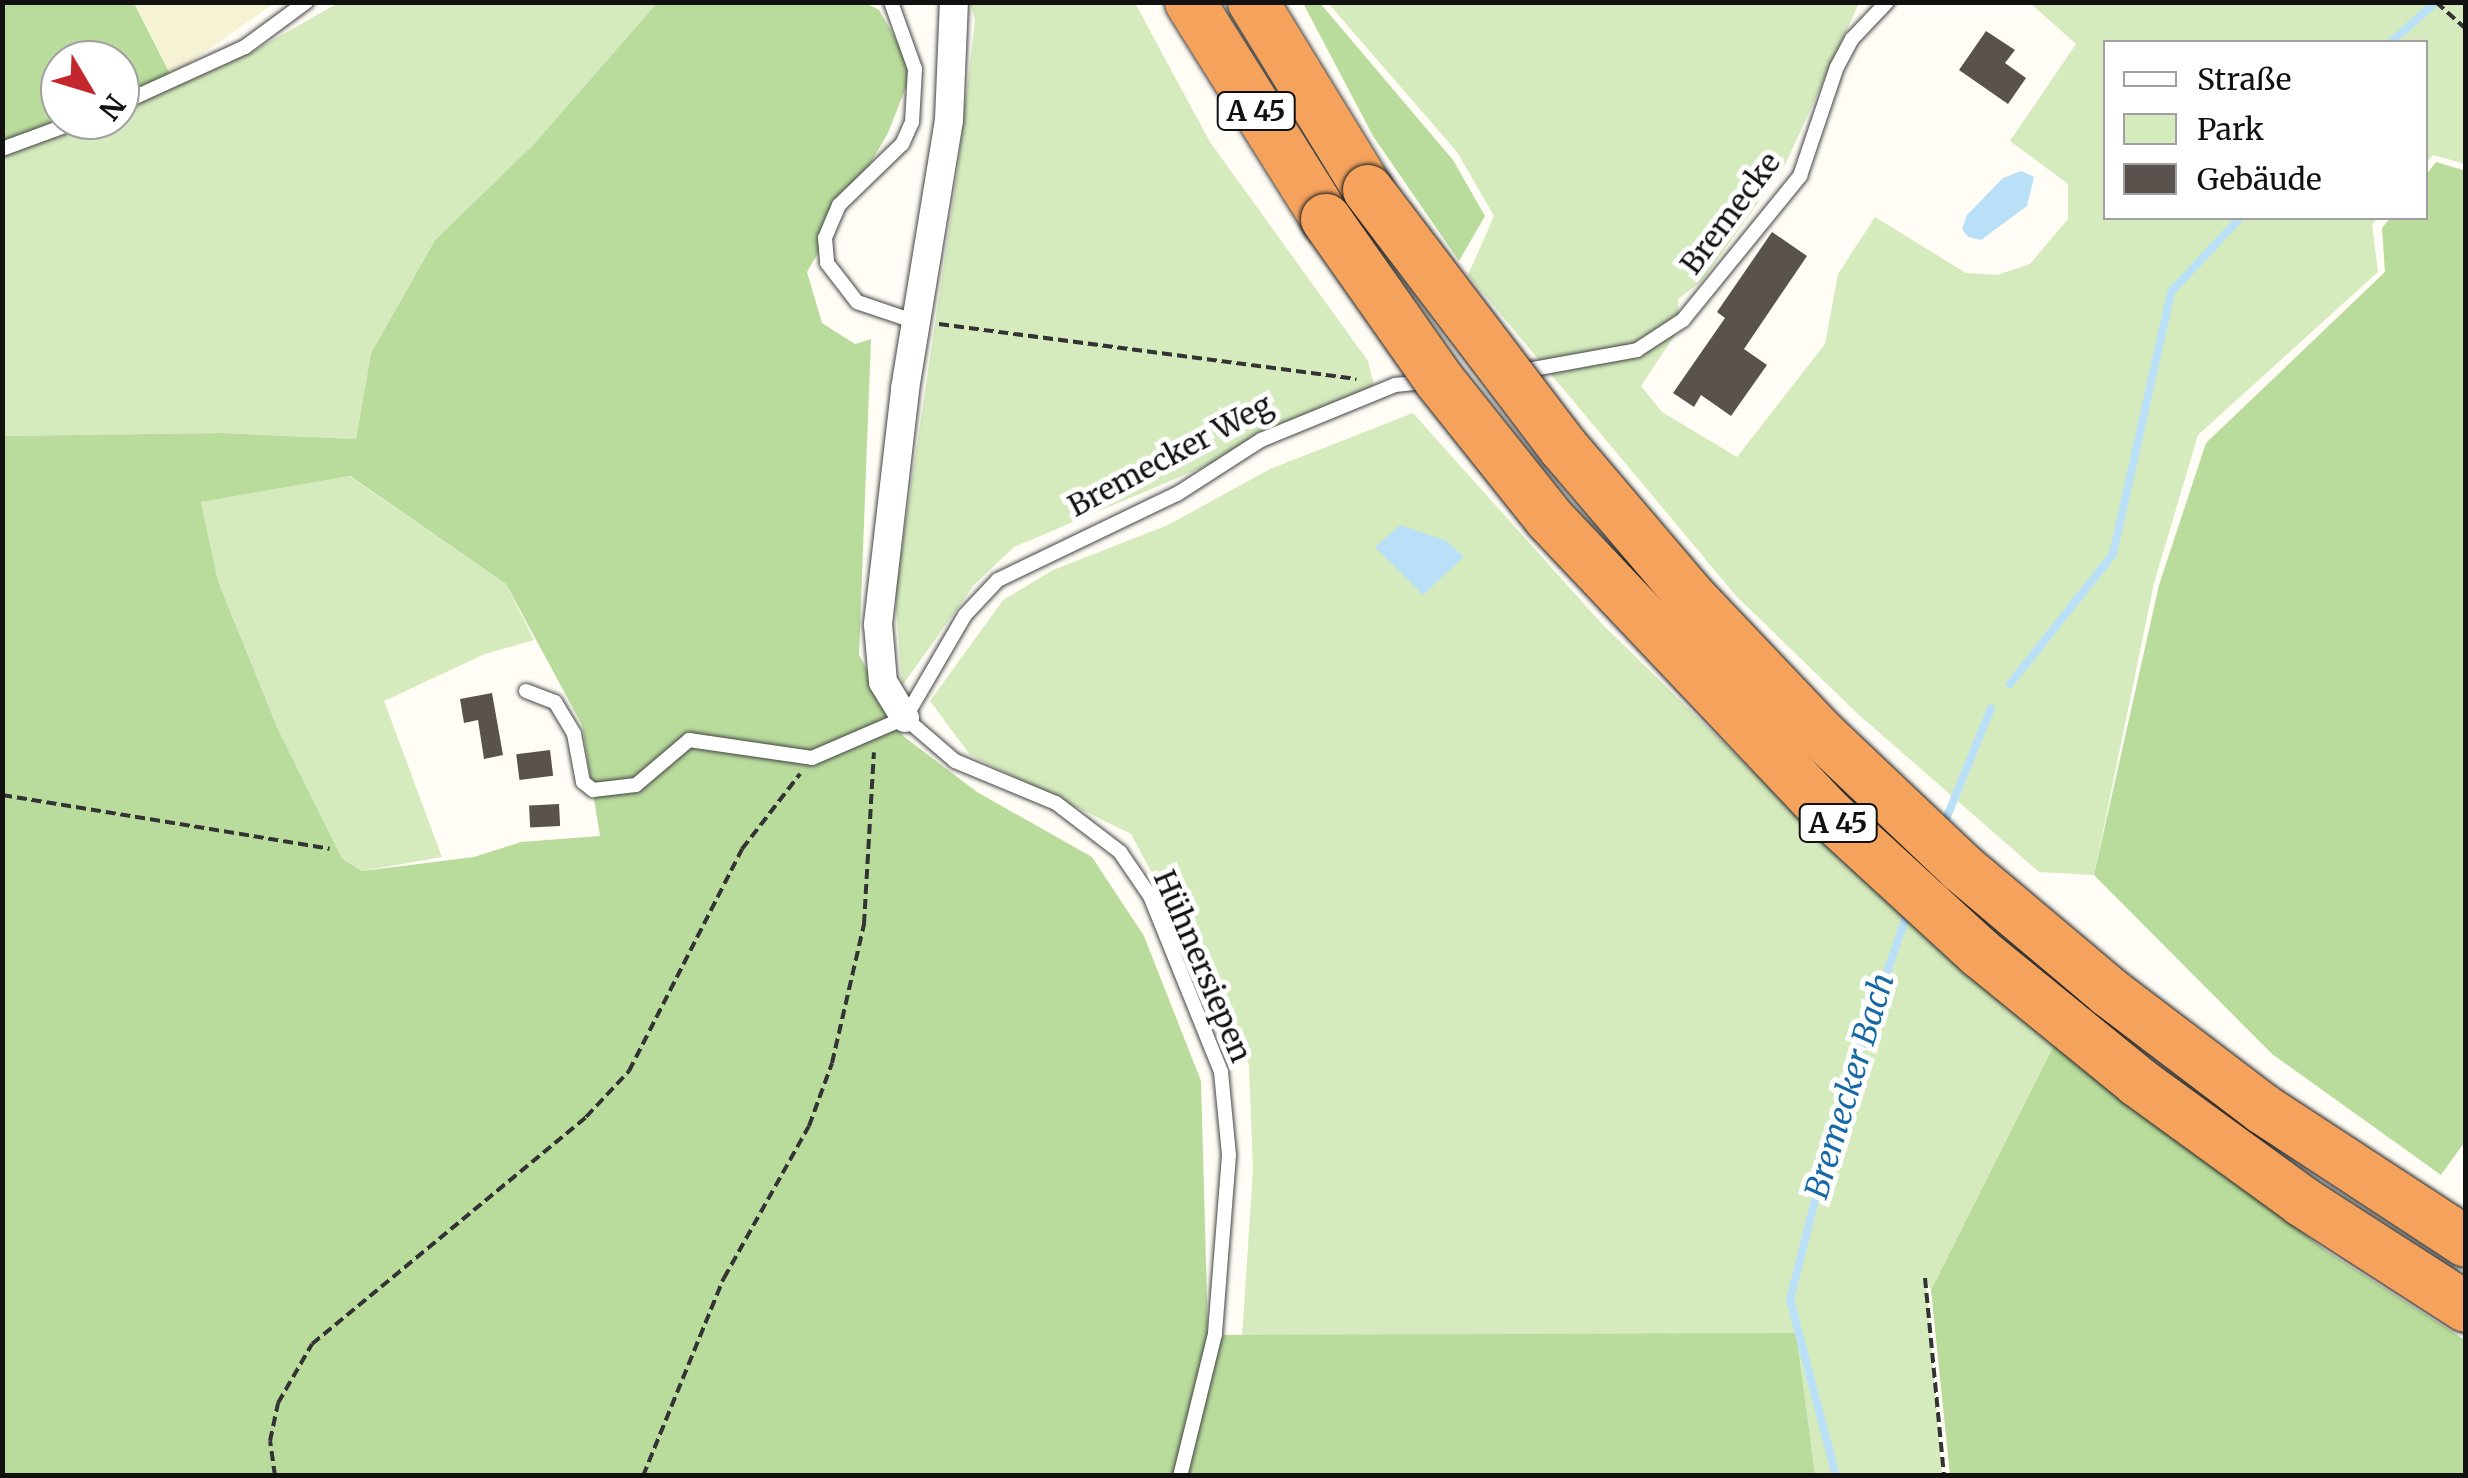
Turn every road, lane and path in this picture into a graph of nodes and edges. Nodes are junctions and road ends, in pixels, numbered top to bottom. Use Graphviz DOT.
graph roads {
  1 [pos="306,2"];
  2 [pos="891,2"];
  3 [pos="954,2"];
  4 [pos="1190,2"];
  5 [pos="1253,2"];
  6 [pos="1886,2"];
  7 [pos="2436,2"];
  8 [pos="2465,28"];
  9 [pos="140,95"];
  10 [pos="40,135"];
  11 [pos="2,149"];
  12 [pos="916,322"];
  13 [pos="1486,375"];
  14 [pos="1468,377"];
  15 [pos="1396,385"];
  16 [pos="526,691"];
  17 [pos="906,718"];
  18 [pos="876,729"];
  19 [pos="812,758"];
  20 [pos="2,796"];
  21 [pos="330,849"];
  22 [pos="2466,1242"];
  23 [pos="1925,1278"];
  24 [pos="2466,1307"];
  25 [pos="275,1476"];
  26 [pos="643,1476"];
  27 [pos="1180,1476"];
  28 [pos="1944,1476"];
  1 -- 9 [label="lane"];
  2 -- 12 [label="lane"];
  3 -- 12 [label="street"];
  4 -- 24 [label="highway, A 45, bridge"];
  5 -- 22 [label="highway, A 45, bridge"];
  6 -- 13 [label="lane, Bremecke"];
  7 -- 8 [label="path"];
  10 -- 11 [label="lane"];
  12 -- 15 [label="path"];
  12 -- 17 [label="street"];
  14 -- 15 [label="lane, Bremecker Weg"];
  15 -- 17 [label="lane, Bremecker Weg"];
  16 -- 19 [label="lane"];
  17 -- 18 [label="lane"];
  17 -- 27 [label="lane, Hühnersiepen"];
  18 -- 19 [label="lane"];
  18 -- 26 [label="path"];
  19 -- 25 [label="path"];
  20 -- 21 [label="path"];
  23 -- 28 [label="path"];
}
